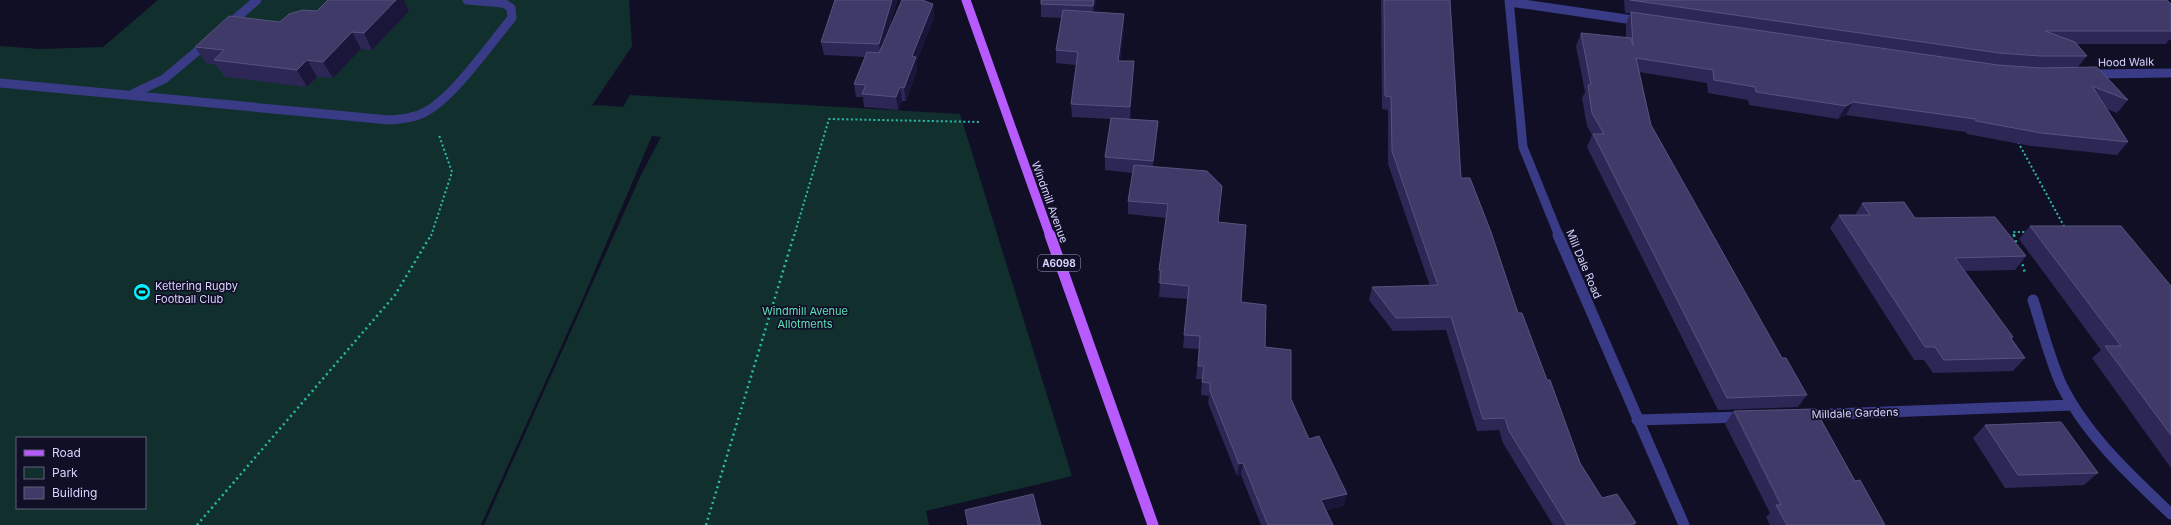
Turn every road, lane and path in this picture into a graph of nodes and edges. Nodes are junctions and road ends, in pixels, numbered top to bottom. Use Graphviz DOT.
graph roads {
  1 [pos="257,0"];
  2 [pos="467,0"];
  3 [pos="966,0"];
  4 [pos="1510,1"];
  5 [pos="1649,23"];
  6 [pos="2171,73"];
  7 [pos="2085,74"];
  8 [pos="0,83"];
  9 [pos="126,95"];
  10 [pos="430,110"];
  11 [pos="1009,122"];
  12 [pos="2015,137"];
  13 [pos="2028,232"];
  14 [pos="2059,232"];
  15 [pos="2017,247"];
  16 [pos="2020,255"];
  17 [pos="2033,300"];
  18 [pos="2073,405"];
  19 [pos="1795,415"];
  20 [pos="1755,416"];
  21 [pos="1637,420"];
  22 [pos="2171,514"];
  23 [pos="197,525"];
  24 [pos="706,525"];
  25 [pos="1153,525"];
  26 [pos="1684,525"];
  1 -- 9 [label="street"];
  2 -- 10 [label="street"];
  3 -- 11 [label="main road, Windmill Avenue / A6098"];
  4 -- 5 [label="street"];
  4 -- 21 [label="street, Mill Dale Road"];
  6 -- 7 [label="street, Hood Walk"];
  8 -- 9 [label="street"];
  9 -- 10 [label="street"];
  10 -- 23 [label="path"];
  11 -- 24 [label="path"];
  11 -- 25 [label="main road, Windmill Avenue / A6098"];
  12 -- 14 [label="path"];
  13 -- 15 [label="path"];
  16 -- 17 [label="path"];
  17 -- 18 [label="street"];
  18 -- 19 [label="street, Milldale Gardens"];
  18 -- 22 [label="street"];
  20 -- 21 [label="street"];
  21 -- 26 [label="street, Mill Dale Road"];
}
